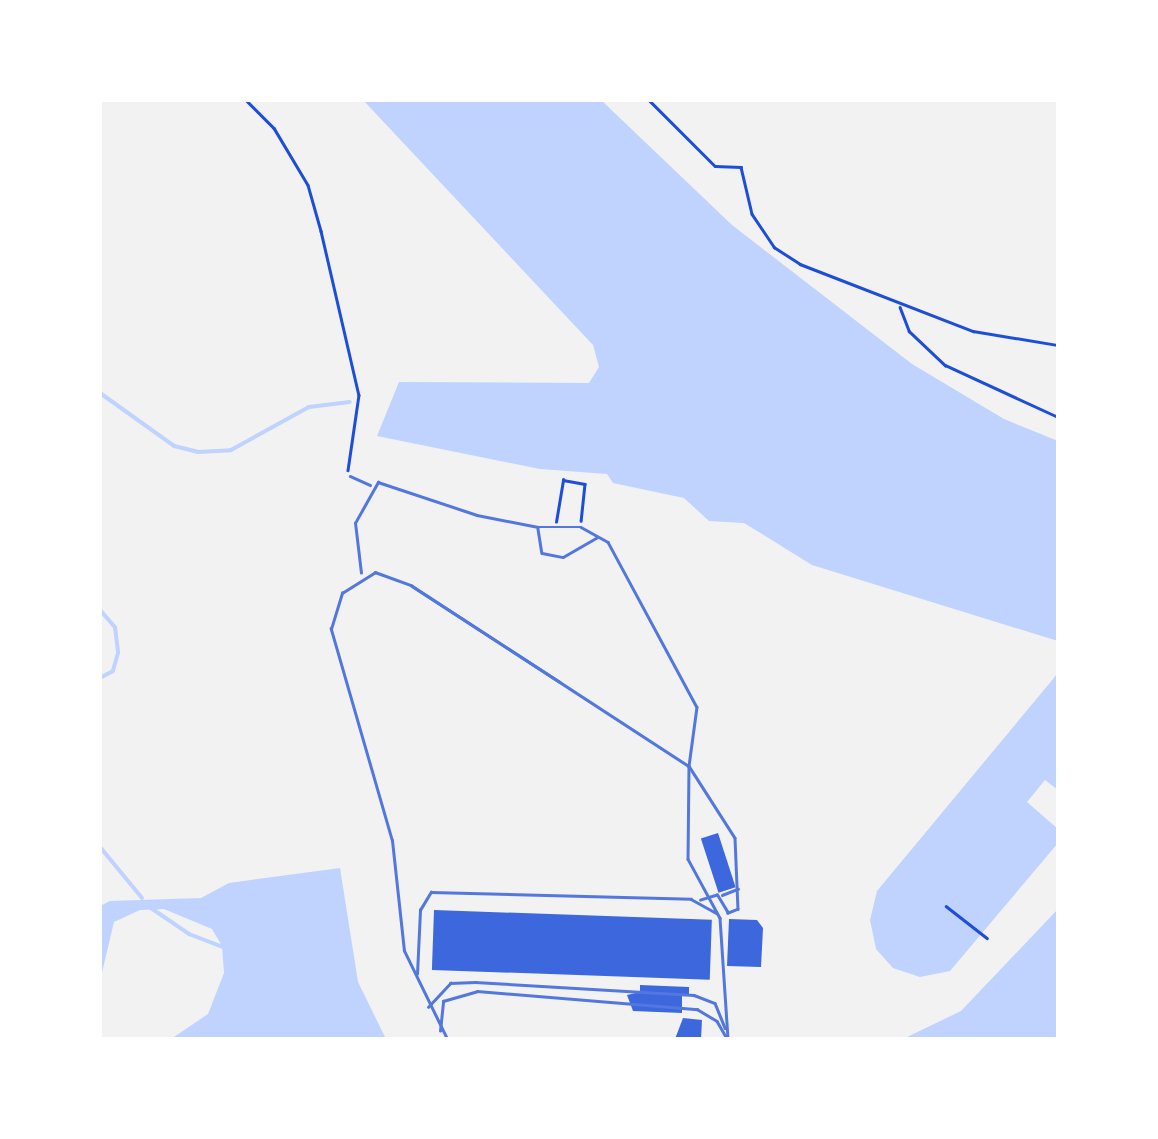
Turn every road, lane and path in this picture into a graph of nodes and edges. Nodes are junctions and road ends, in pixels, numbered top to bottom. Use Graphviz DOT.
graph roads {
  1 [pos="246,100"];
  2 [pos="649,100"];
  3 [pos="900,306"];
  4 [pos="1058,345"];
  5 [pos="1058,417"];
  6 [pos="350,476"];
  7 [pos="372,486"];
  8 [pos="556,523"];
  9 [pos="581,526"];
  10 [pos="538,528"];
  11 [pos="600,536"];
  12 [pos="362,575"];
  13 [pos="689,766"];
  14 [pos="739,888"];
  15 [pos="720,896"];
  16 [pos="708,898"];
  17 [pos="701,900"];
  18 [pos="946,906"];
  19 [pos="720,918"];
  20 [pos="987,938"];
  21 [pos="417,976"];
  22 [pos="427,1009"];
  23 [pos="440,1032"];
  24 [pos="447,1039"];
  25 [pos="728,1039"];
  1 -- 6 [label="path"];
  2 -- 3 [label="path"];
  3 -- 4 [label="path"];
  3 -- 5 [label="path"];
  6 -- 7 [label="lane"];
  7 -- 10 [label="lane"];
  7 -- 12 [label="lane"];
  8 -- 9 [label="lane"];
  8 -- 9 [label="path"];
  8 -- 10 [label="lane"];
  9 -- 11 [label="lane"];
  10 -- 11 [label="lane"];
  11 -- 13 [label="lane"];
  12 -- 13 [label="lane"];
  12 -- 21 [label="lane"];
  13 -- 14 [label="lane"];
  13 -- 16 [label="lane"];
  14 -- 15 [label="lane"];
  14 -- 15 [label="lane"];
  15 -- 16 [label="lane"];
  16 -- 17 [label="lane"];
  16 -- 19 [label="lane"];
  17 -- 19 [label="lane"];
  17 -- 21 [label="lane"];
  18 -- 20 [label="path"];
  19 -- 25 [label="lane"];
  21 -- 22 [label="lane"];
  22 -- 23 [label="lane"];
  22 -- 25 [label="lane"];
  23 -- 24 [label="lane"];
  23 -- 25 [label="lane"];
}
